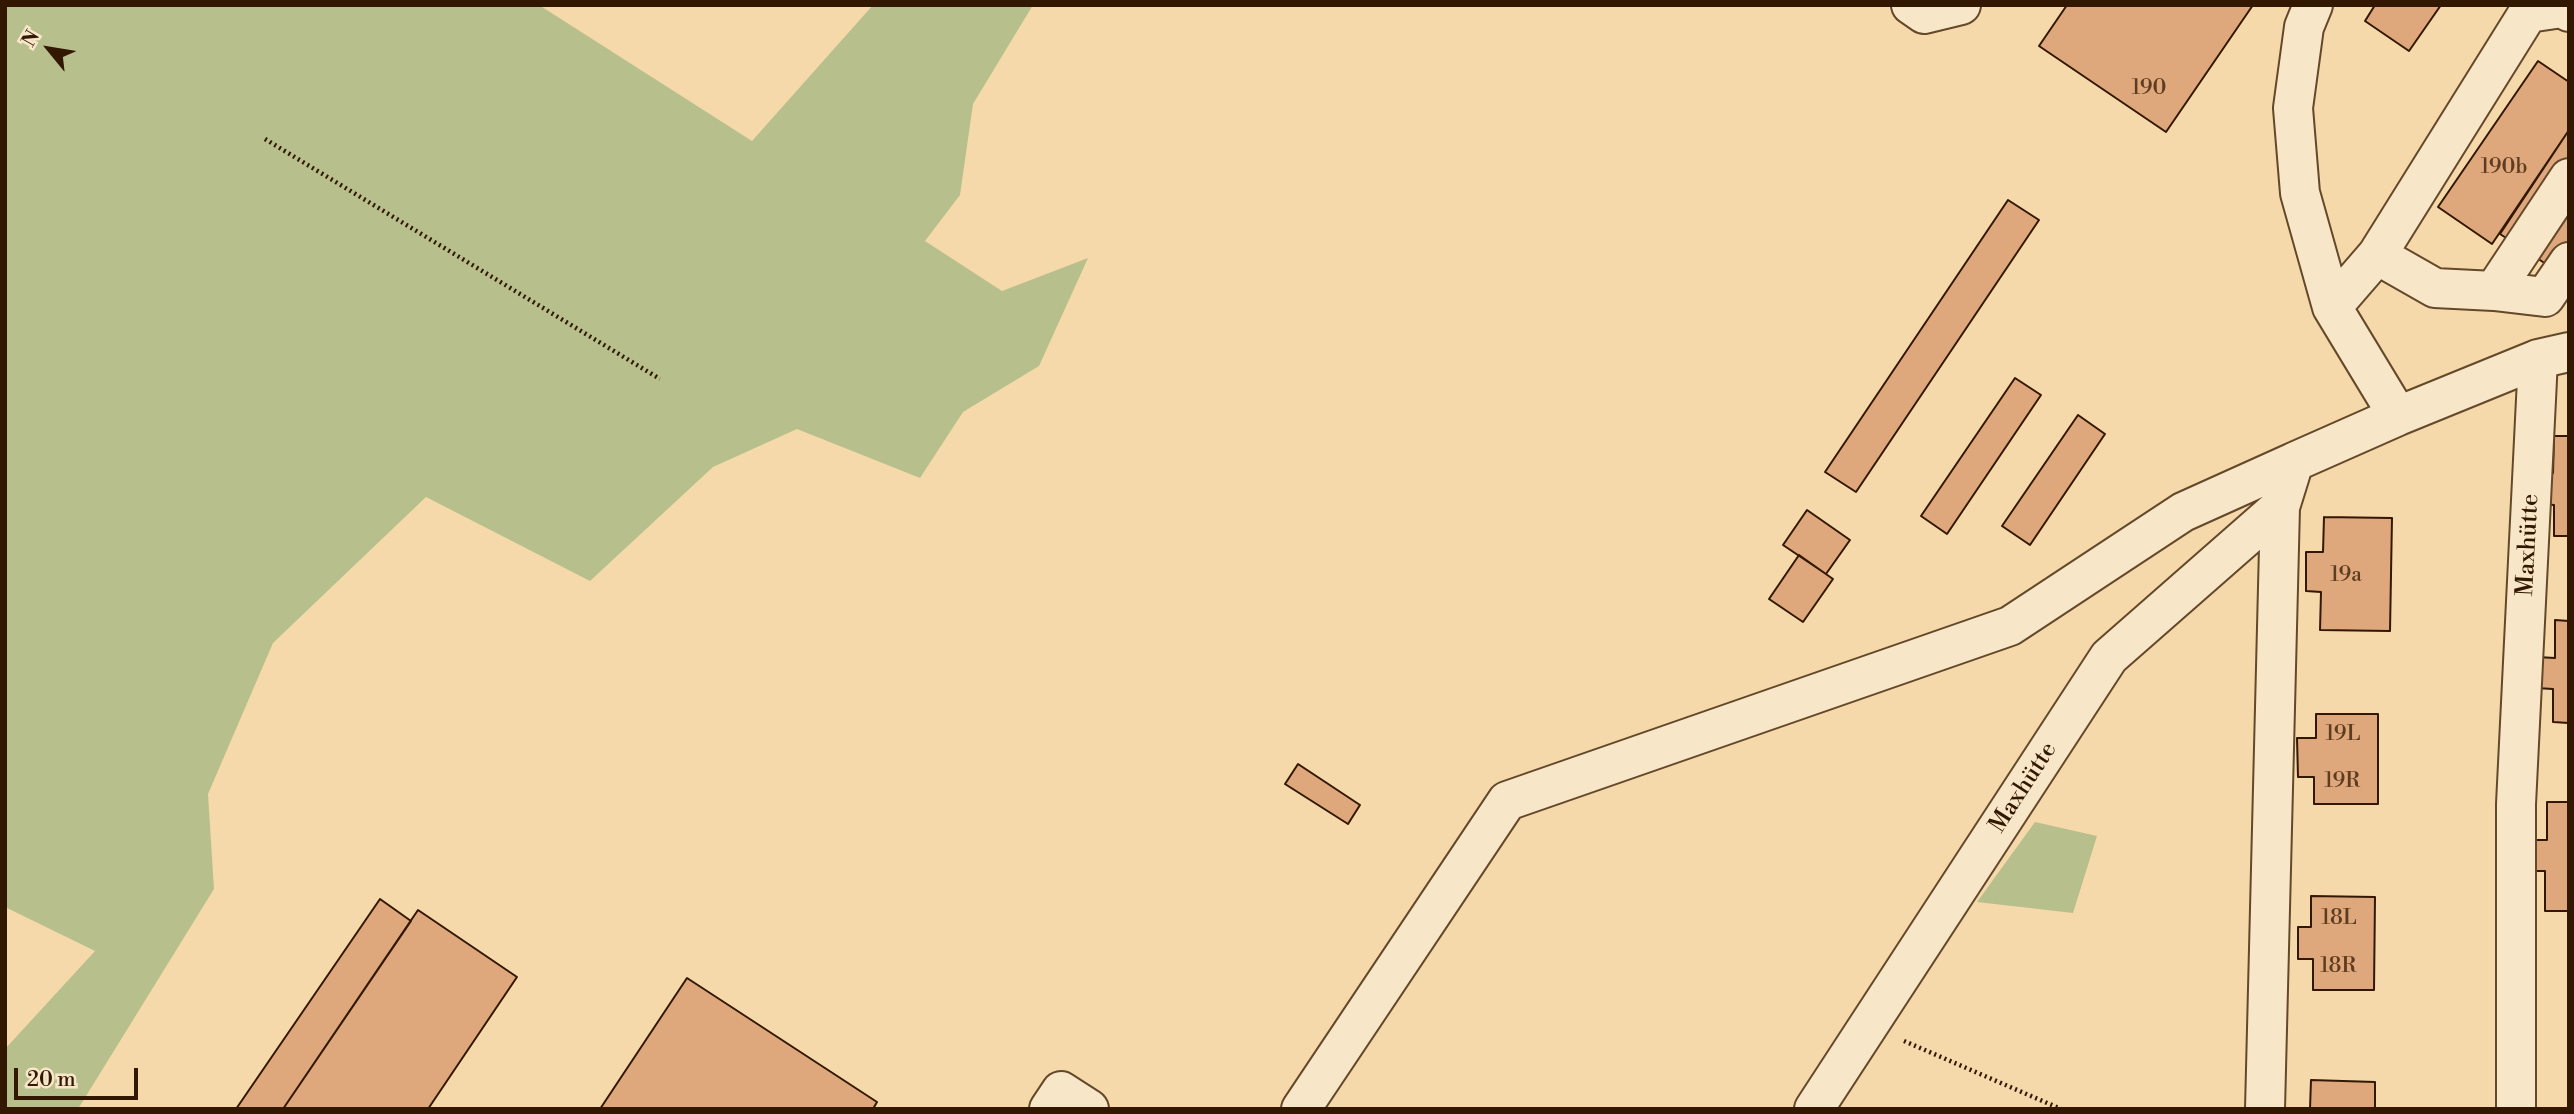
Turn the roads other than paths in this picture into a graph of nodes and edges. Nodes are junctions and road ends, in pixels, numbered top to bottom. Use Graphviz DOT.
graph roads {
  1 [pos="1911,5"];
  2 [pos="1961,5"];
  3 [pos="2313,5"];
  4 [pos="2569,12"];
  5 [pos="2569,178"];
  6 [pos="2376,255"];
  7 [pos="2569,262"];
  8 [pos="2494,291"];
  9 [pos="2332,307"];
  10 [pos="2553,356"];
  11 [pos="2398,416"];
  12 [pos="2294,462"];
  13 [pos="2280,507"];
  14 [pos="1049,1109"];
  15 [pos="1089,1109"];
  16 [pos="1301,1109"];
  17 [pos="1814,1109"];
  18 [pos="2265,1109"];
  19 [pos="2515,1109"];
  1 -- 2 [label="street"];
  3 -- 9 [label="street"];
  4 -- 6 [label="street"];
  5 -- 8 [label="street"];
  6 -- 8 [label="street"];
  6 -- 9 [label="street"];
  7 -- 8 [label="street"];
  9 -- 11 [label="street"];
  10 -- 11 [label="street, Maxhütte"];
  10 -- 19 [label="street, Maxhütte"];
  11 -- 12 [label="street, Maxhütte"];
  12 -- 13 [label="street"];
  12 -- 16 [label="street, Maxhütte"];
  13 -- 17 [label="street, Maxhütte"];
  13 -- 18 [label="street"];
  14 -- 15 [label="street"];
}
